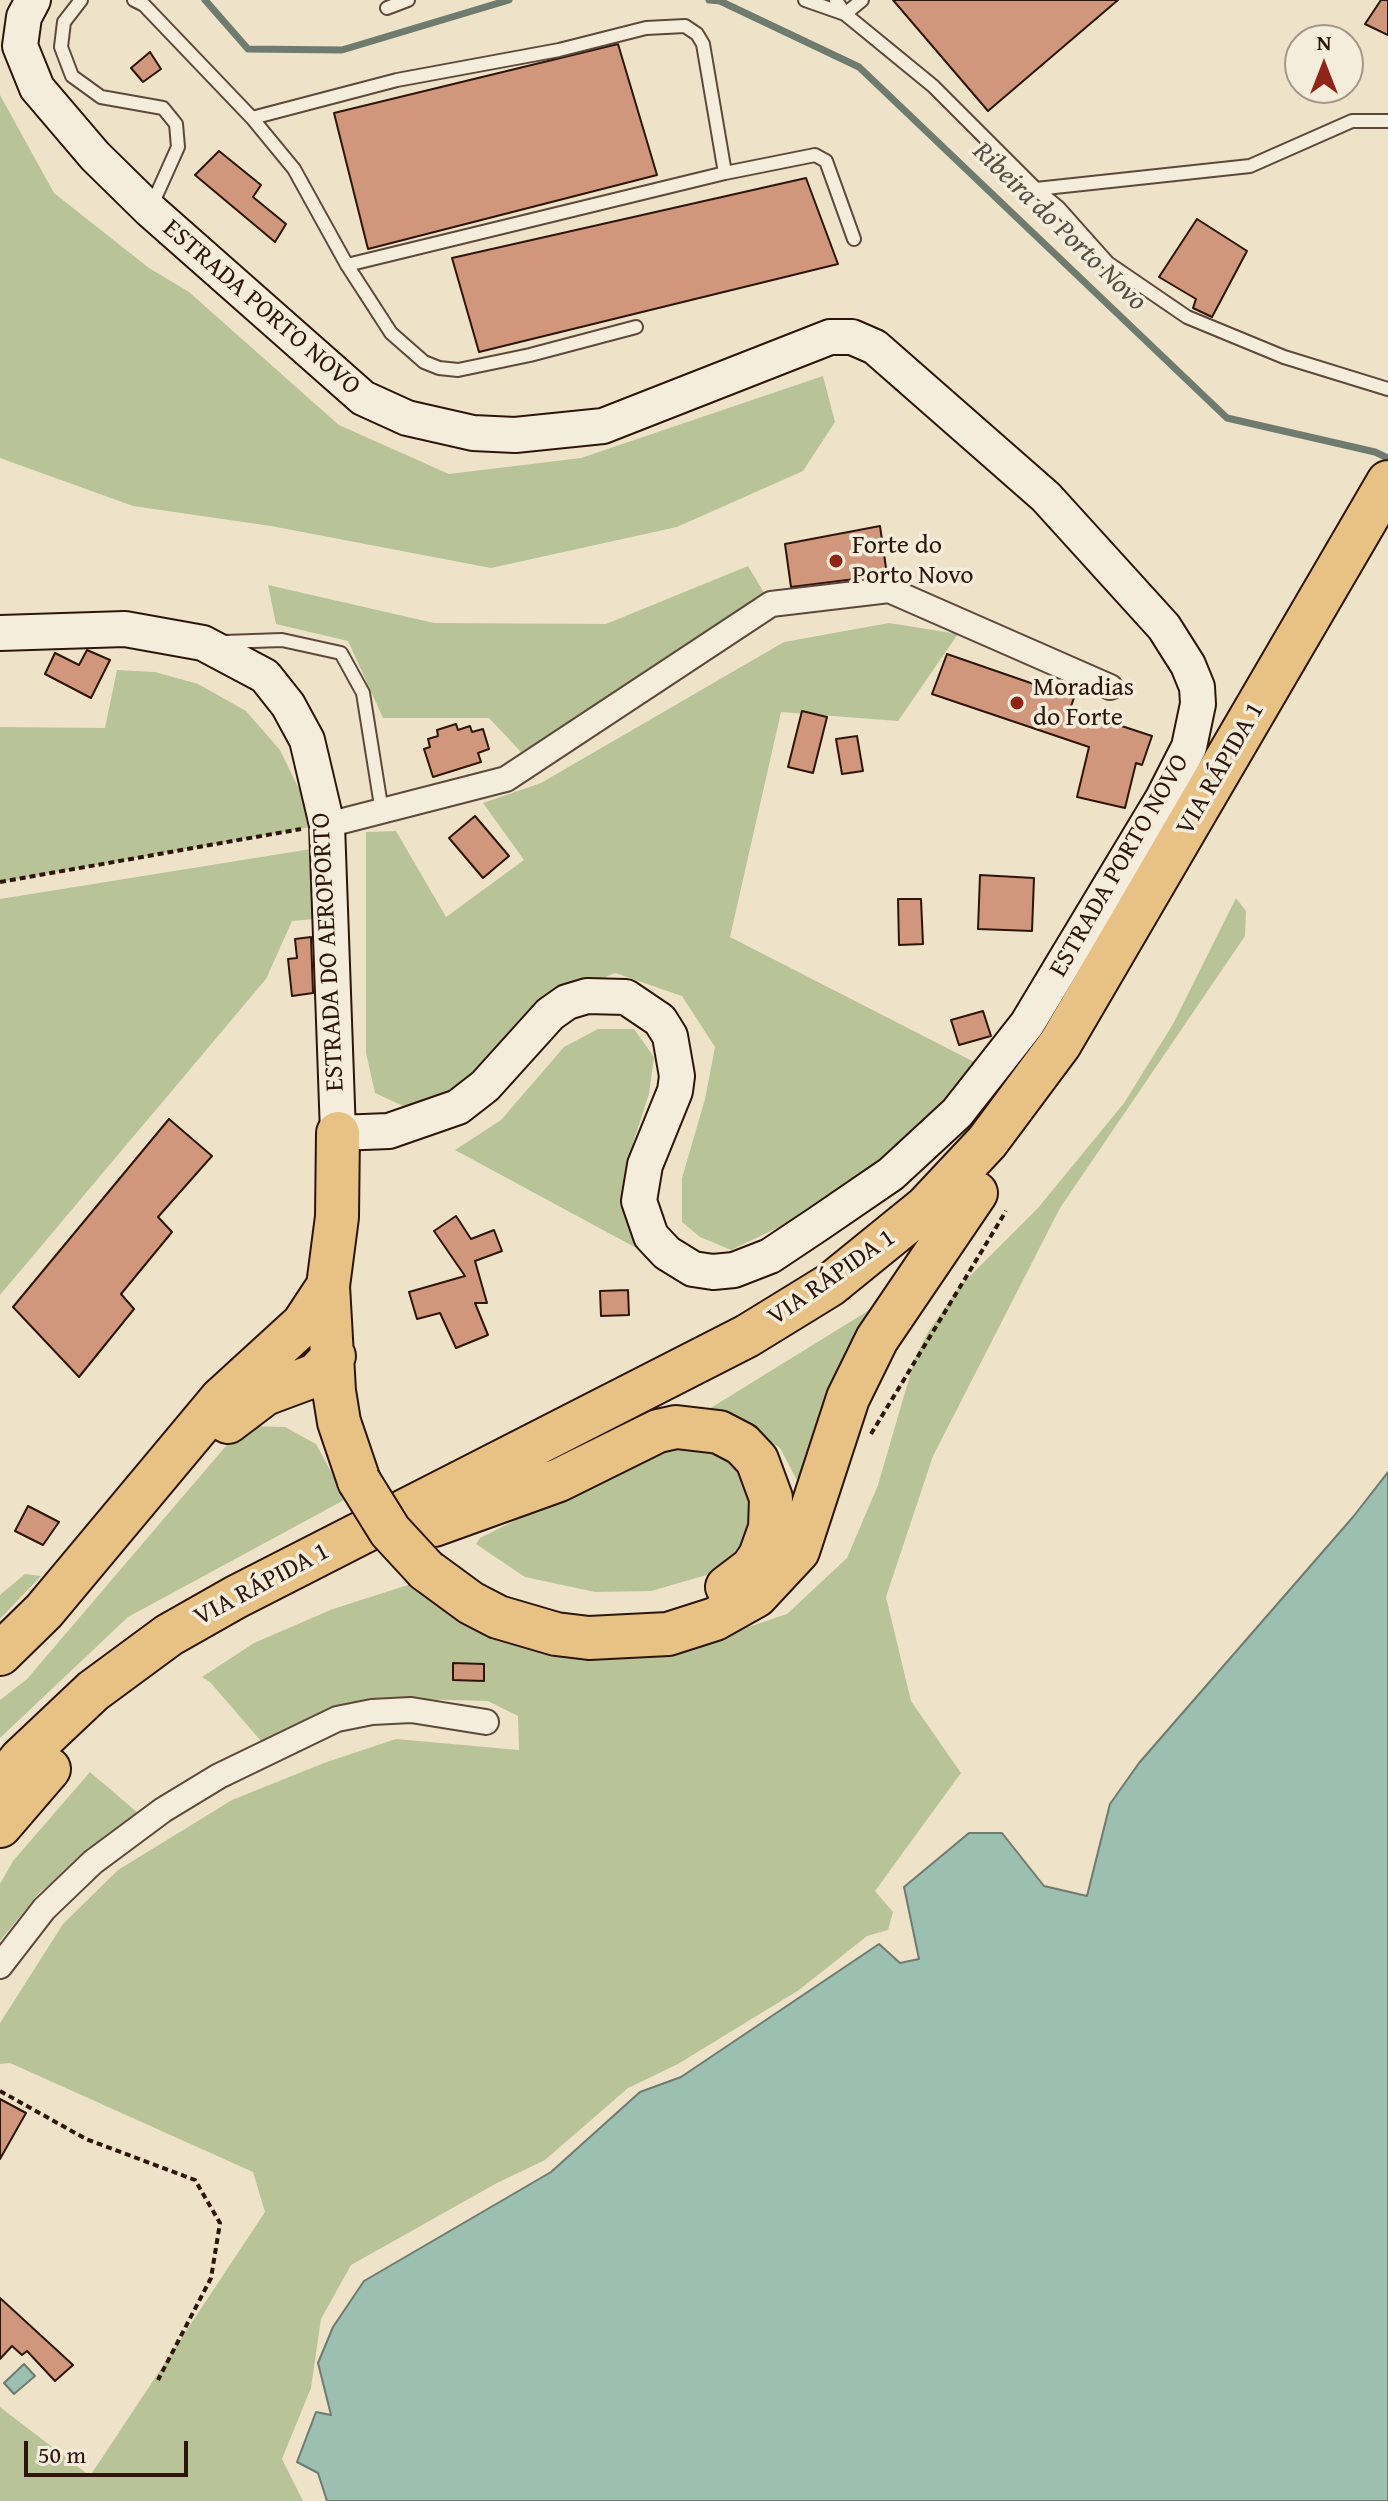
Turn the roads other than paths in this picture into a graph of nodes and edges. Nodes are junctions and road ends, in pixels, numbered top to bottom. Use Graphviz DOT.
graph roads {
  1 [pos="33,0"];
  2 [pos="81,0"];
  3 [pos="134,0"];
  4 [pos="408,0"];
  5 [pos="805,0"];
  6 [pos="836,0"];
  7 [pos="862,0"];
  8 [pos="387,8"];
  9 [pos="845,14"];
  10 [pos="252,118"];
  11 [pos="1388,121"];
  12 [pos="725,173"];
  13 [pos="1036,189"];
  14 [pos="150,210"];
  15 [pos="854,239"];
  16 [pos="347,265"];
  17 [pos="636,327"];
  18 [pos="1388,389"];
  19 [pos="1388,482"];
  20 [pos="1388,533"];
  21 [pos="0,633"];
  22 [pos="203,643"];
  23 [pos="1110,687"];
  24 [pos="1268,714"];
  25 [pos="382,812"];
  26 [pos="327,825"];
  27 [pos="338,1133"];
  28 [pos="991,1202"];
  29 [pos="337,1217"];
  30 [pos="328,1286"];
  31 [pos="341,1357"];
  32 [pos="267,1376"];
  33 [pos="339,1422"];
  34 [pos="370,1476"];
  35 [pos="436,1551"];
  36 [pos="0,1654"];
  37 [pos="0,1681"];
  38 [pos="486,1722"];
  39 [pos="0,1785"];
  40 [pos="0,1826"];
  41 [pos="0,1966"];
  1 -- 14 [label="main road, ESTRADA PORTO NOVO"];
  2 -- 14 [label="lane"];
  3 -- 10 [label="lane"];
  4 -- 8 [label="lane"];
  5 -- 9 [label="lane"];
  6 -- 9 [label="lane"];
  7 -- 9 [label="lane"];
  9 -- 13 [label="lane"];
  10 -- 12 [label="lane"];
  10 -- 16 [label="lane"];
  11 -- 13 [label="lane"];
  12 -- 15 [label="lane"];
  12 -- 16 [label="lane"];
  13 -- 18 [label="lane"];
  14 -- 27 [label="main road, ESTRADA PORTO NOVO"];
  16 -- 17 [label="lane"];
  19 -- 24 [label="highway, VIA RÁPIDA 1"];
  20 -- 24 [label="highway, VIA RÁPIDA 1"];
  21 -- 22 [label="main road, ESTRADA DO AEROPORTO"];
  22 -- 25 [label="lane"];
  22 -- 26 [label="main road, ESTRADA DO AEROPORTO"];
  23 -- 25 [label="street"];
  24 -- 28 [label="highway, VIA RÁPIDA 1"];
  24 -- 39 [label="highway, VIA RÁPIDA 1"];
  25 -- 26 [label="street"];
  26 -- 27 [label="main road, ESTRADA DO AEROPORTO"];
  27 -- 29 [label="highway"];
  28 -- 35 [label="highway, VIA RÁPIDA 1"];
  28 -- 35 [label="highway"];
  29 -- 30 [label="highway"];
  29 -- 31 [label="highway"];
  30 -- 31 [label="highway"];
  30 -- 32 [label="highway"];
  31 -- 32 [label="highway"];
  31 -- 33 [label="highway"];
  31 -- 34 [label="highway"];
  32 -- 33 [label="highway"];
  32 -- 36 [label="highway"];
  32 -- 37 [label="highway"];
  33 -- 34 [label="highway"];
  34 -- 35 [label="highway, bridge"];
  35 -- 35 [label="highway"];
  35 -- 40 [label="highway, VIA RÁPIDA 1"];
  38 -- 41 [label="street"];
}
